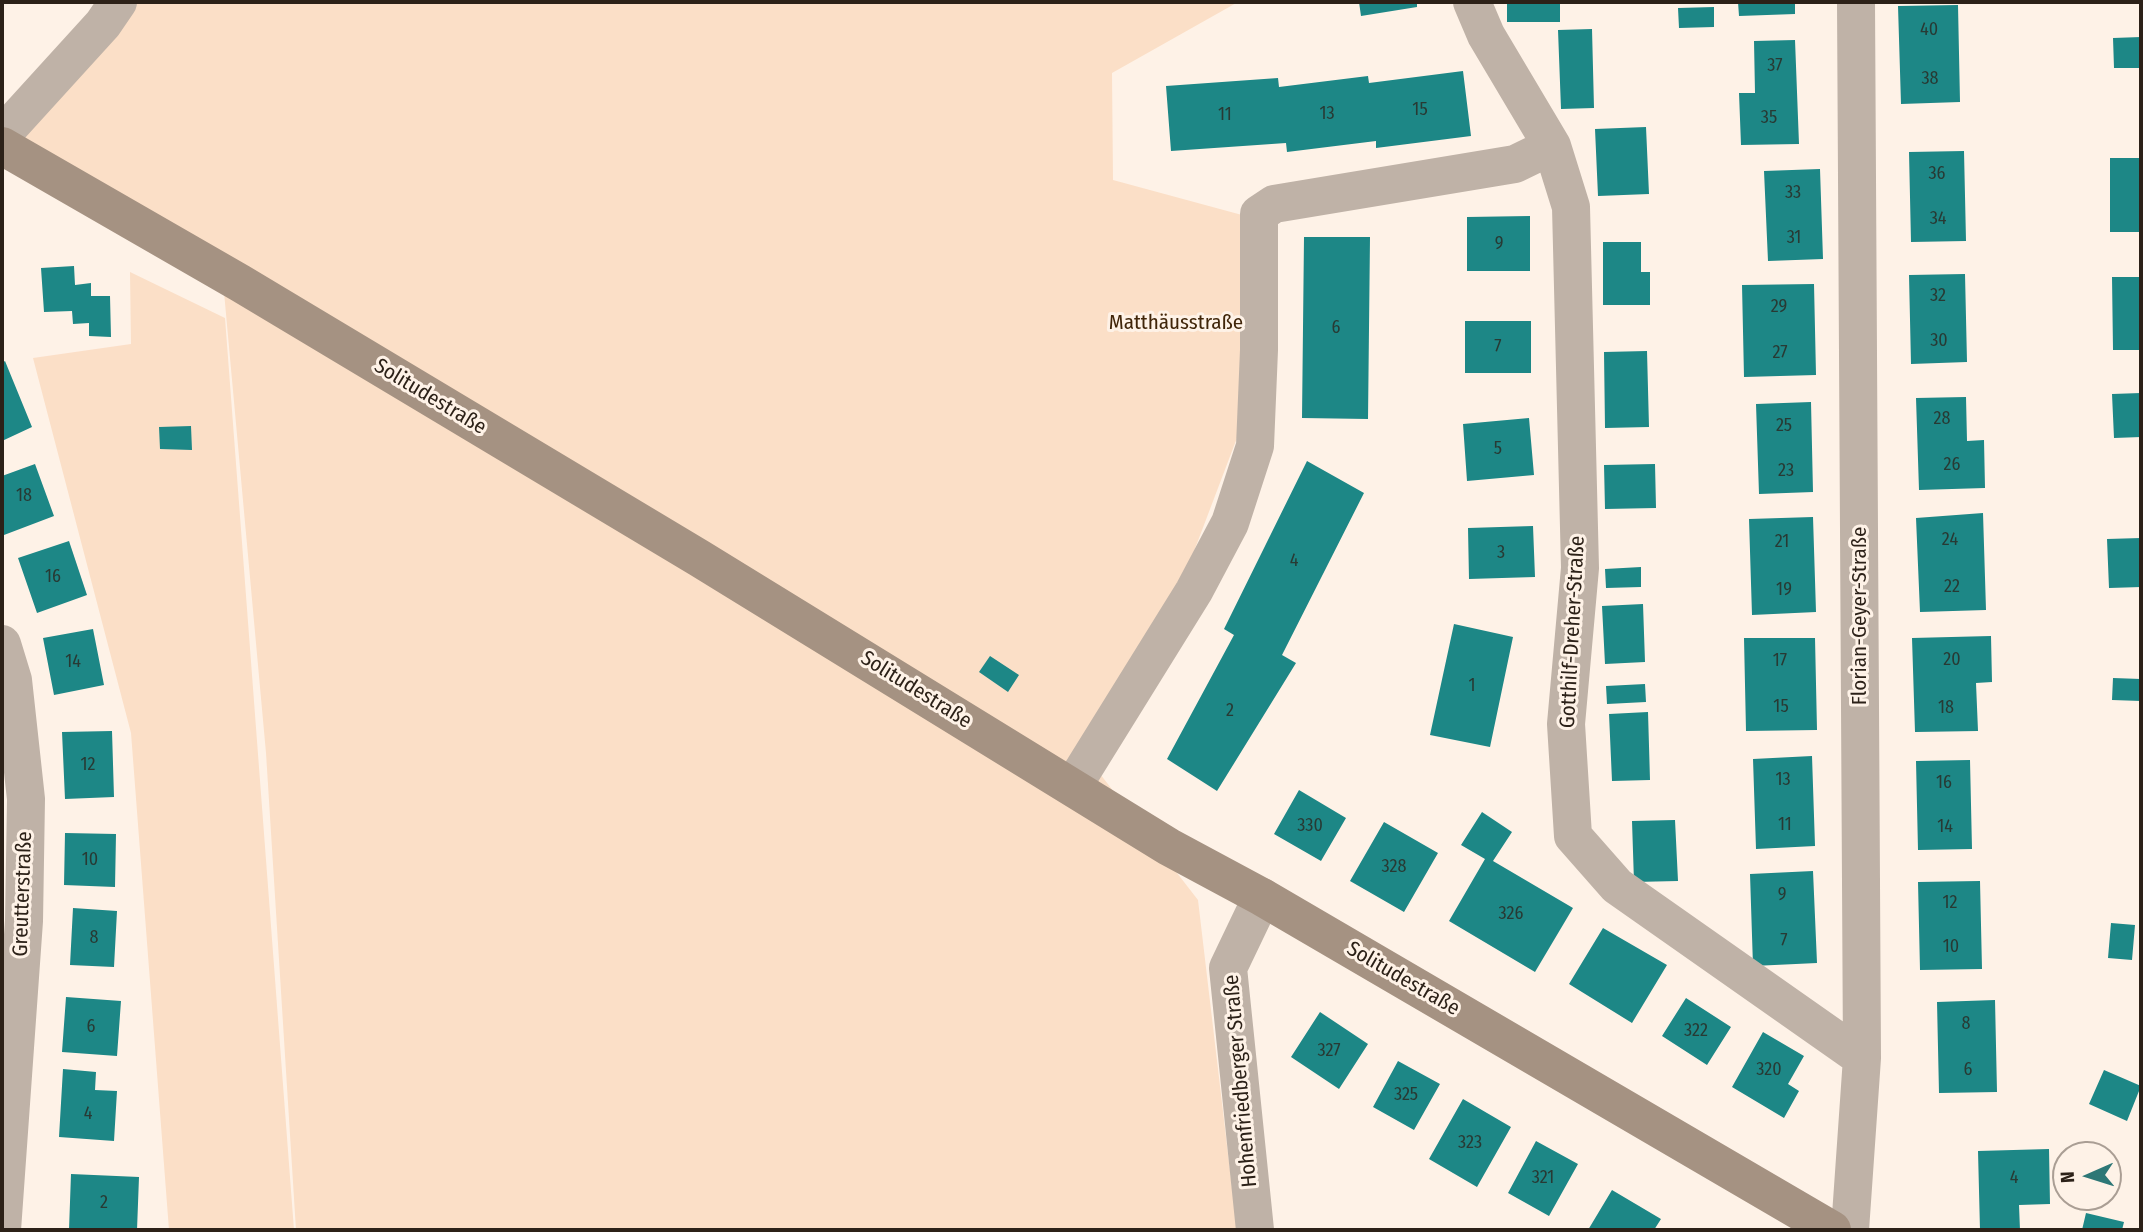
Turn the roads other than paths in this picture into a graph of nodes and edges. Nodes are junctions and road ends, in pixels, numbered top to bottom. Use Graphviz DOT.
graph roads {
  1 [pos="118,2"];
  2 [pos="1472,2"];
  3 [pos="1856,2"];
  4 [pos="2,135"];
  5 [pos="2,146"];
  6 [pos="1552,146"];
  7 [pos="2,644"];
  8 [pos="1073,786"];
  9 [pos="1262,897"];
  10 [pos="1862,1058"];
  11 [pos="2,1230"];
  12 [pos="1255,1230"];
  13 [pos="1832,1230"];
  14 [pos="1850,1230"];
  1 -- 4 [label="street"];
  2 -- 6 [label="street, Gotthilf-Dreher-Straße"];
  3 -- 10 [label="street, Florian-Geyer-Straße"];
  5 -- 8 [label="main road, Solitudestraße"];
  6 -- 8 [label="street"];
  6 -- 10 [label="street, Gotthilf-Dreher-Straße"];
  7 -- 11 [label="street, Greutterstraße"];
  8 -- 9 [label="main road, Solitudestraße"];
  9 -- 12 [label="street, Hohenfriedberger Straße"];
  9 -- 13 [label="main road, Solitudestraße"];
  10 -- 14 [label="street, Florian-Geyer-Straße"];
}
